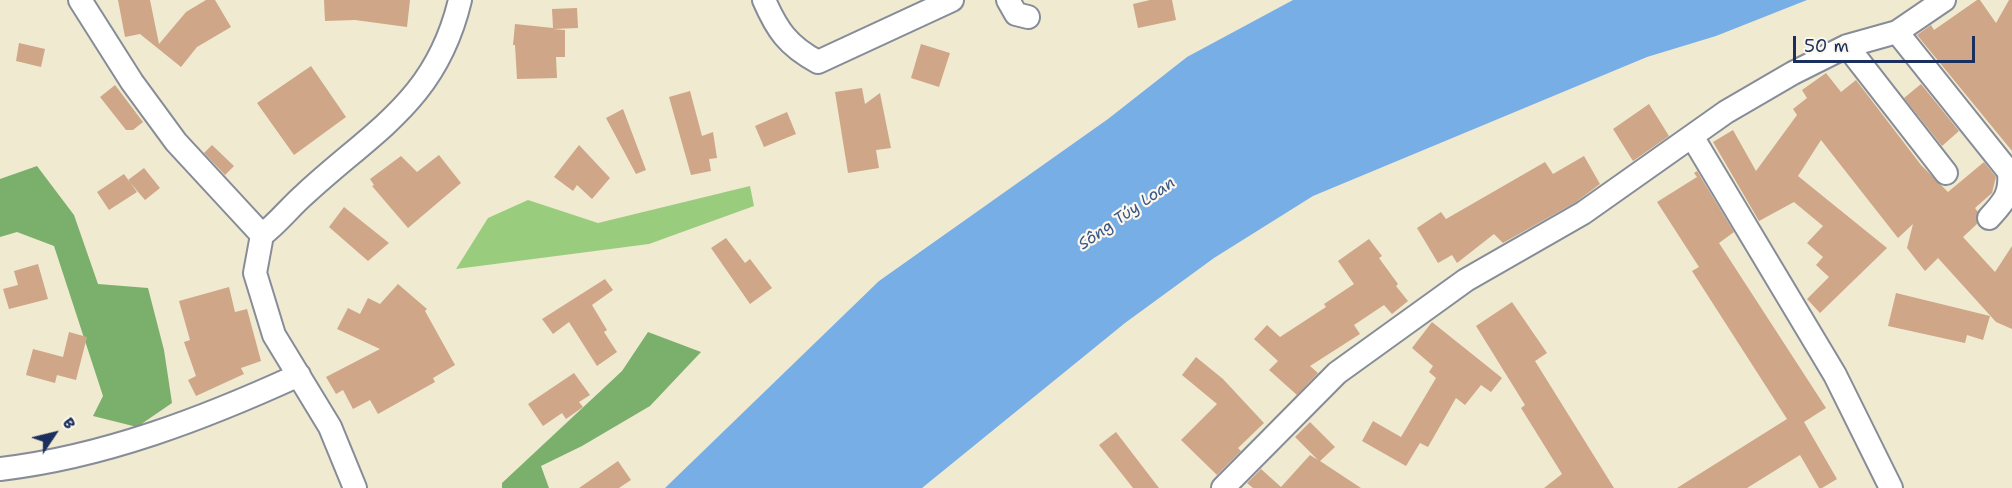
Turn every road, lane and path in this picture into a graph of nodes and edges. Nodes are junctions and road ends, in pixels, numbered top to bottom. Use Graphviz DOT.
graph roads {
  1 [pos="80,0"];
  2 [pos="460,0"];
  3 [pos="764,0"];
  4 [pos="952,0"];
  5 [pos="1008,0"];
  6 [pos="1944,0"];
  7 [pos="1028,17"];
  8 [pos="1897,32"];
  9 [pos="1847,46"];
  10 [pos="1693,138"];
  11 [pos="1946,173"];
  12 [pos="1989,218"];
  13 [pos="262,235"];
  14 [pos="299,375"];
  15 [pos="0,469"];
  16 [pos="355,488"];
  17 [pos="1223,488"];
  18 [pos="1891,488"];
  1 -- 13 [label="street"];
  2 -- 13 [label="street"];
  3 -- 4 [label="street"];
  5 -- 7 [label="street"];
  6 -- 8 [label="street"];
  8 -- 9 [label="street"];
  8 -- 12 [label="street"];
  9 -- 10 [label="street"];
  9 -- 11 [label="street"];
  10 -- 17 [label="street"];
  10 -- 18 [label="street"];
  13 -- 14 [label="street"];
  14 -- 15 [label="street"];
  14 -- 16 [label="street"];
}
